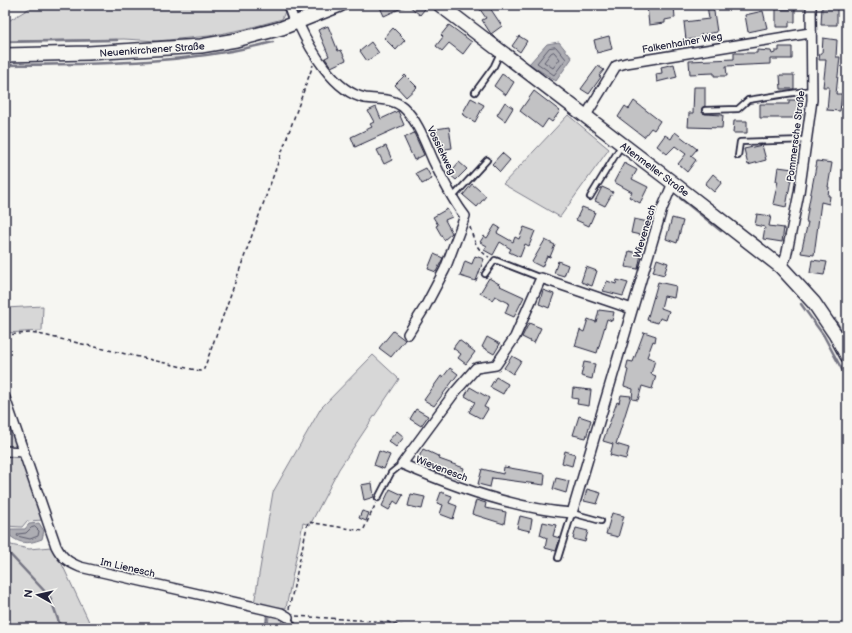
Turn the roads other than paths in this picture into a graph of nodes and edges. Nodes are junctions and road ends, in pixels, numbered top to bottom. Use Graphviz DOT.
graph roads {
  1 [pos="288,5"];
  2 [pos="340,5"];
  3 [pos="440,5"];
  4 [pos="811,5"];
  5 [pos="297,23"];
  6 [pos="810,33"];
  7 [pos="500,52"];
  8 [pos="5,56"];
  9 [pos="812,90"];
  10 [pos="475,92"];
  11 [pos="705,110"];
  12 [pos="585,117"];
  13 [pos="807,140"];
  14 [pos="622,144"];
  15 [pos="738,156"];
  16 [pos="487,160"];
  17 [pos="673,183"];
  18 [pos="453,197"];
  19 [pos="590,197"];
  20 [pos="781,267"];
  21 [pos="485,274"];
  22 [pos="541,278"];
  23 [pos="632,309"];
  24 [pos="408,334"];
  25 [pos="847,356"];
  26 [pos="5,398"];
  27 [pos="5,451"];
  28 [pos="24,452"];
  29 [pos="402,464"];
  30 [pos="378,498"];
  31 [pos="572,513"];
  32 [pos="600,521"];
  33 [pos="558,558"];
  34 [pos="288,617"];
  35 [pos="294,628"];
  1 -- 5 [label="street, Vossiekweg"];
  2 -- 5 [label="street, Neuenkirchener Straße"];
  3 -- 7 [label="street, Altenmeller Straße"];
  4 -- 6 [label="street, Pommersche Straße"];
  5 -- 8 [label="street, Neuenkirchener Straße"];
  5 -- 18 [label="street, Vossiekweg"];
  6 -- 9 [label="street, Pommersche Straße"];
  6 -- 12 [label="street, Falkenhainer Weg"];
  7 -- 10 [label="lane"];
  7 -- 12 [label="street, Altenmeller Straße"];
  9 -- 11 [label="lane"];
  9 -- 13 [label="street, Pommersche Straße"];
  12 -- 14 [label="street, Altenmeller Straße"];
  13 -- 15 [label="lane"];
  13 -- 20 [label="street, Pommersche Straße"];
  14 -- 17 [label="street, Altenmeller Straße"];
  14 -- 19 [label="lane"];
  16 -- 18 [label="lane"];
  17 -- 20 [label="street, Altenmeller Straße"];
  17 -- 23 [label="street, Wievenesch"];
  18 -- 24 [label="street, Vossiekweg"];
  20 -- 25 [label="street, Altenmeller Straße"];
  21 -- 22 [label="lane"];
  22 -- 23 [label="street"];
  22 -- 29 [label="street, Wievenesch"];
  23 -- 31 [label="street, Wievenesch"];
  26 -- 28 [label="street, Im Lienesch"];
  27 -- 28 [label="street"];
  28 -- 34 [label="street, Im Lienesch"];
  29 -- 30 [label="lane"];
  29 -- 31 [label="street, Wievenesch"];
  31 -- 32 [label="lane"];
  31 -- 33 [label="lane"];
  34 -- 35 [label="lane"];
}
